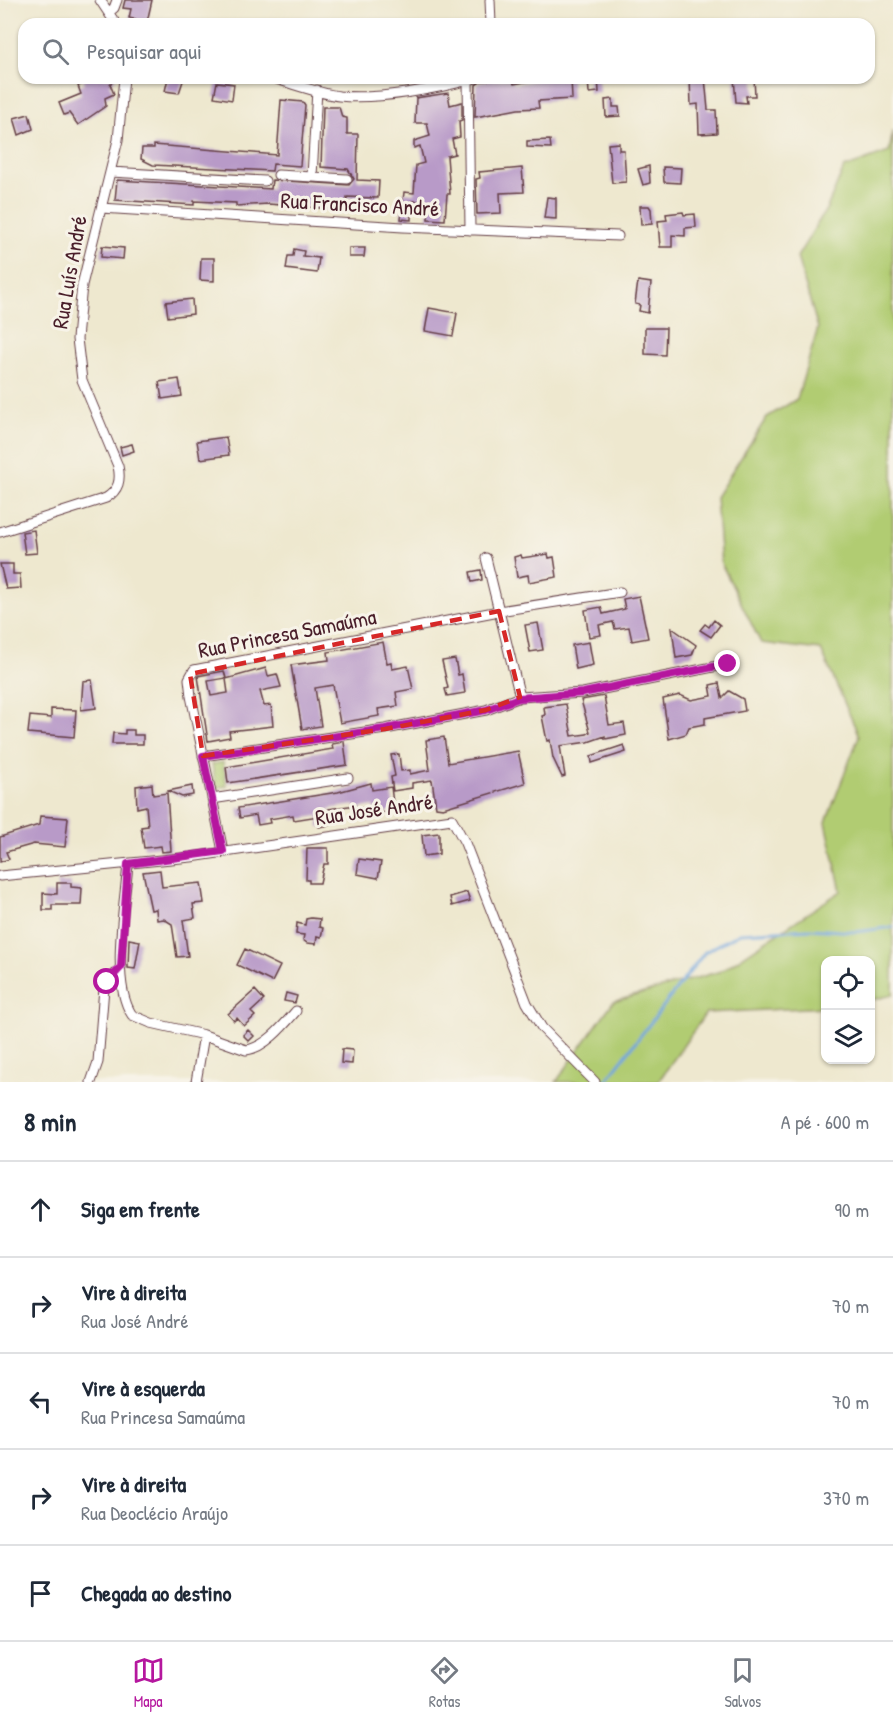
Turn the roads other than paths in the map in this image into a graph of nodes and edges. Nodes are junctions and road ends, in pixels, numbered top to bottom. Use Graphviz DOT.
graph roads {
  1 [pos="100,0"];
  2 [pos="117,0"];
  3 [pos="490,0"];
  4 [pos="109,12"];
  5 [pos="112,18"];
  6 [pos="491,18"];
  7 [pos="124,84"];
  8 [pos="294,84"];
  9 [pos="446,84"];
  10 [pos="472,84"];
  11 [pos="317,90"];
  12 [pos="111,172"];
  13 [pos="278,175"];
  14 [pos="312,176"];
  15 [pos="346,179"];
  16 [pos="265,182"];
  17 [pos="101,208"];
  18 [pos="471,230"];
  19 [pos="618,236"];
  20 [pos="0,532"];
  21 [pos="486,558"];
  22 [pos="620,592"];
  23 [pos="499,611"];
  24 [pos="728,664"];
  25 [pos="519,698"];
  26 [pos="203,756"];
  27 [pos="348,778"];
  28 [pos="212,799"];
  29 [pos="223,851"];
  30 [pos="128,864"];
  31 [pos="0,876"];
  32 [pos="121,967"];
  33 [pos="296,1011"];
  34 [pos="204,1035"];
  35 [pos="594,1080"];
  36 [pos="92,1082"];
  37 [pos="196,1082"];
  1 -- 4 [label="street"];
  2 -- 4 [label="street"];
  3 -- 6 [label="street"];
  4 -- 5 [label="street"];
  7 -- 12 [label="street, Rua Luís André"];
  8 -- 11 [label="street"];
  9 -- 11 [label="street"];
  10 -- 18 [label="street"];
  11 -- 14 [label="street"];
  12 -- 16 [label="street"];
  12 -- 17 [label="street, Rua Luís André"];
  13 -- 14 [label="street"];
  14 -- 15 [label="street"];
  17 -- 18 [label="street, Rua Francisco André"];
  17 -- 20 [label="street, Rua Luís André"];
  18 -- 19 [label="street, Rua Francisco André"];
  21 -- 23 [label="street"];
  22 -- 23 [label="street"];
  23 -- 25 [label="street"];
  23 -- 26 [label="street, Rua Princesa Samaúma"];
  24 -- 25 [label="street"];
  25 -- 26 [label="street"];
  26 -- 28 [label="street, Rua Princesa Samaúma"];
  27 -- 28 [label="street"];
  28 -- 29 [label="street, Rua Princesa Samaúma"];
  29 -- 30 [label="street, Rua José André"];
  29 -- 35 [label="street, Rua José André"];
  30 -- 31 [label="street, Rua José André"];
  30 -- 32 [label="street"];
  32 -- 34 [label="street"];
  32 -- 36 [label="street"];
  33 -- 34 [label="street"];
  34 -- 37 [label="street"];
}
